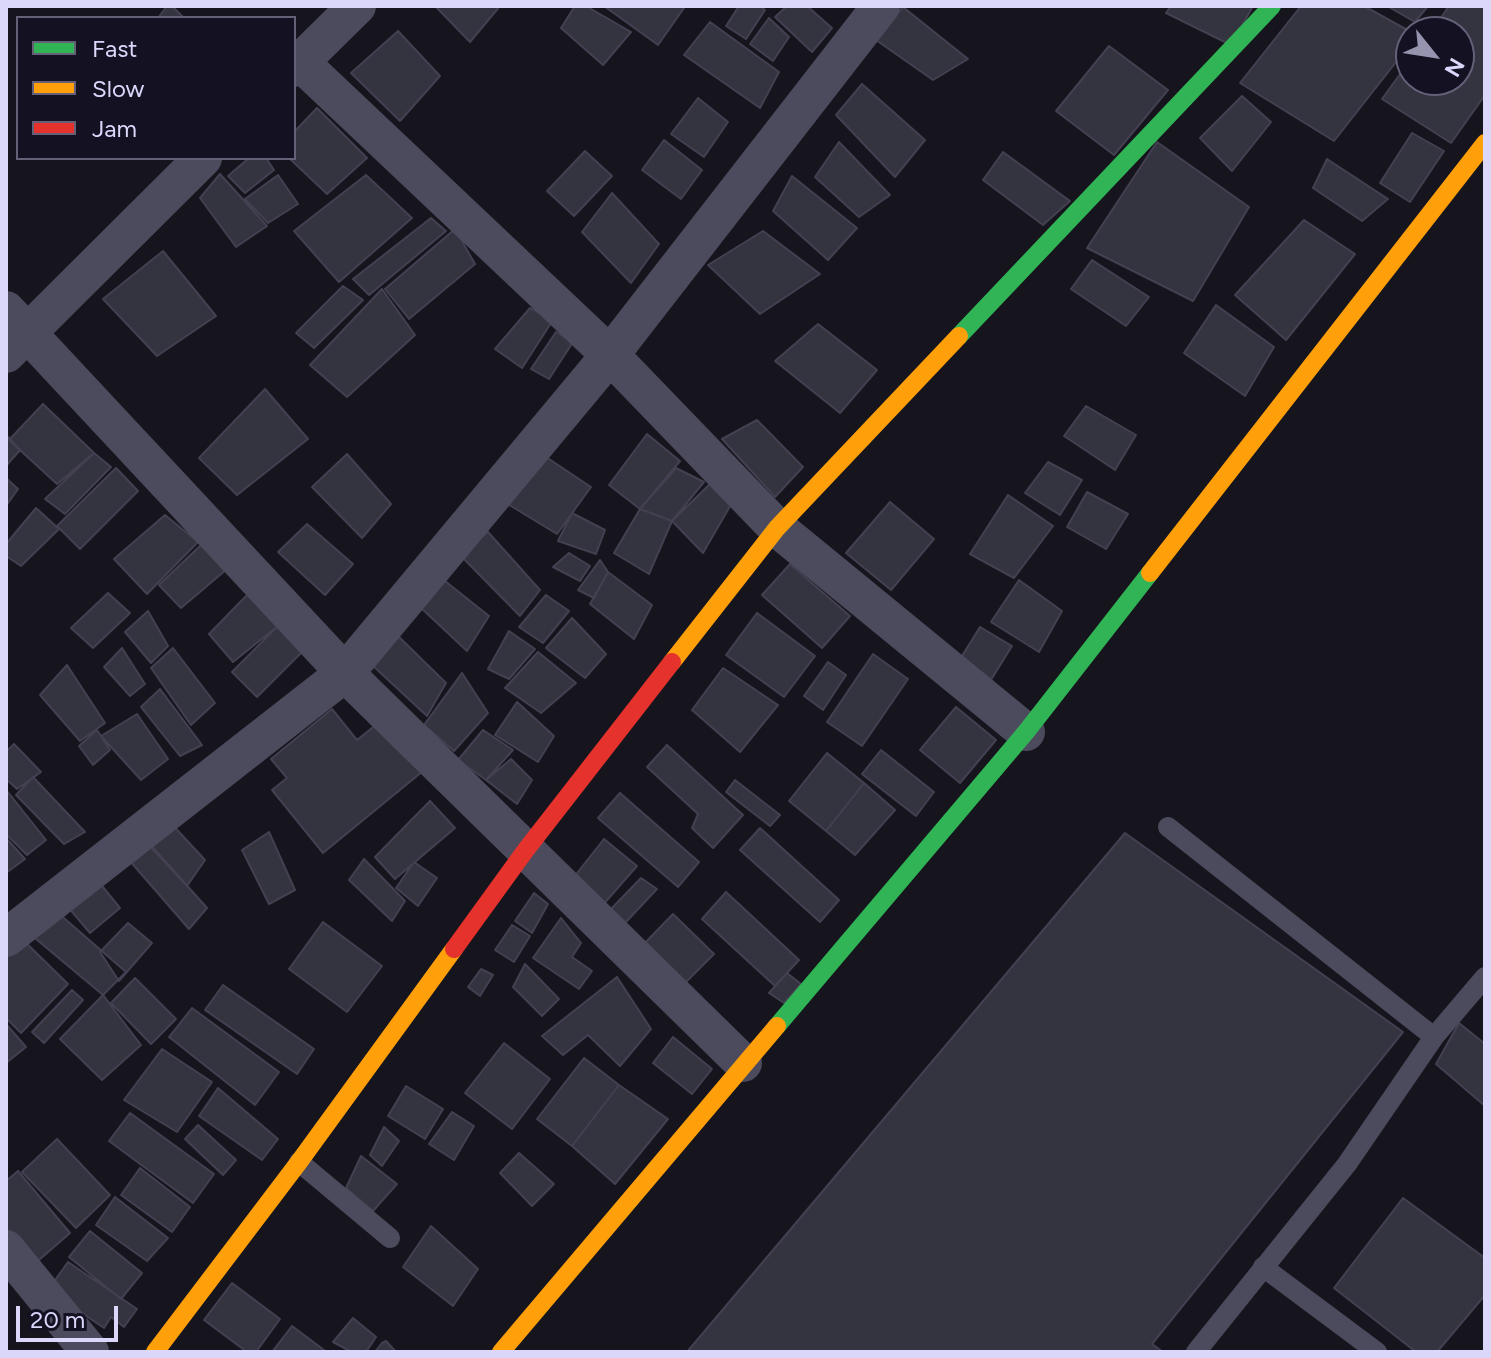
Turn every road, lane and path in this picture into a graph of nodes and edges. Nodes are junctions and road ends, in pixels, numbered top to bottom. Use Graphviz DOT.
graph roads {
  1 [pos="357,6"];
  2 [pos="881,6"];
  3 [pos="1272,6"];
  4 [pos="297,65"];
  5 [pos="1485,143"];
  6 [pos="201,160"];
  7 [pos="13,332"];
  8 [pos="610,355"];
  9 [pos="777,528"];
  10 [pos="345,673"];
  11 [pos="1026,732"];
  12 [pos="1168,827"];
  13 [pos="525,851"];
  14 [pos="6,938"];
  15 [pos="1485,977"];
  16 [pos="1434,1037"];
  17 [pos="743,1063"];
  18 [pos="299,1162"];
  19 [pos="390,1238"];
  20 [pos="6,1249"];
  21 [pos="1263,1267"];
  22 [pos="90,1352"];
  23 [pos="155,1352"];
  24 [pos="501,1352"];
  25 [pos="1196,1352"];
  26 [pos="1377,1352"];
  1 -- 4 [label="street"];
  2 -- 8 [label="street"];
  3 -- 9 [label="street"];
  4 -- 8 [label="street"];
  5 -- 11 [label="street"];
  6 -- 7 [label="street"];
  7 -- 10 [label="street"];
  8 -- 9 [label="street"];
  8 -- 10 [label="street"];
  9 -- 11 [label="street"];
  9 -- 13 [label="street"];
  10 -- 13 [label="street"];
  10 -- 14 [label="street"];
  11 -- 17 [label="street"];
  12 -- 16 [label="lane"];
  13 -- 17 [label="street"];
  13 -- 18 [label="street"];
  15 -- 16 [label="lane"];
  16 -- 21 [label="lane"];
  17 -- 24 [label="street"];
  18 -- 19 [label="lane"];
  18 -- 23 [label="street"];
  20 -- 22 [label="street"];
  21 -- 25 [label="lane"];
  21 -- 26 [label="lane"];
}
